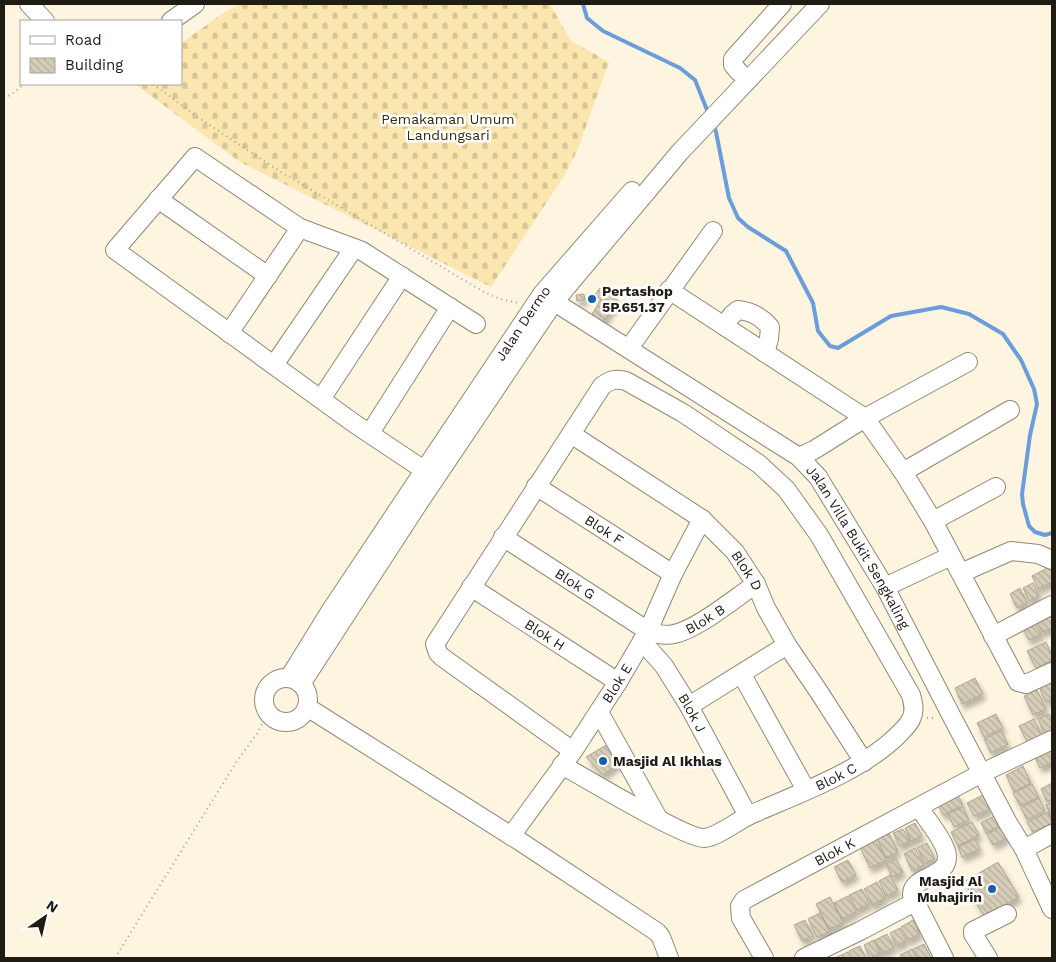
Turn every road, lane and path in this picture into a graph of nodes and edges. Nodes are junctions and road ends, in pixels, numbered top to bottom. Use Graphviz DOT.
graph roads {
  1 [pos="29,4"];
  2 [pos="195,4"];
  3 [pos="782,4"];
  4 [pos="803,4"];
  5 [pos="820,4"];
  6 [pos="44,20"];
  7 [pos="172,20"];
  8 [pos="740,77"];
  9 [pos="23,85"];
  10 [pos="155,85"];
  11 [pos="4,98"];
  12 [pos="158,199"];
  13 [pos="300,228"];
  14 [pos="713,231"];
  15 [pos="354,248"];
  16 [pos="268,276"];
  17 [pos="402,276"];
  18 [pos="669,290"];
  19 [pos="544,300"];
  20 [pos="450,307"];
  21 [pos="476,324"];
  22 [pos="724,326"];
  23 [pos="229,333"];
  24 [pos="629,348"];
  25 [pos="765,353"];
  26 [pos="968,362"];
  27 [pos="274,365"];
  28 [pos="321,399"];
  29 [pos="1010,410"];
  30 [pos="865,418"];
  31 [pos="370,433"];
  32 [pos="571,434"];
  33 [pos="799,457"];
  34 [pos="904,472"];
  35 [pos="430,474"];
  36 [pos="536,486"];
  37 [pos="996,487"];
  38 [pos="702,519"];
  39 [pos="933,521"];
  40 [pos="502,537"];
  41 [pos="952,556"];
  42 [pos="1052,560"];
  43 [pos="961,573"];
  44 [pos="674,574"];
  45 [pos="756,584"];
  46 [pos="471,587"];
  47 [pos="885,587"];
  48 [pos="1052,605"];
  49 [pos="645,636"];
  50 [pos="993,636"];
  51 [pos="787,645"];
  52 [pos="1052,672"];
  53 [pos="742,674"];
  54 [pos="295,681"];
  55 [pos="618,682"];
  56 [pos="689,706"];
  57 [pos="307,707"];
  58 [pos="268,712"];
  59 [pos="599,712"];
  60 [pos="952,717"];
  61 [pos="912,719"];
  62 [pos="1052,740"];
  63 [pos="568,758"];
  64 [pos="864,762"];
  65 [pos="982,773"];
  66 [pos="806,790"];
  67 [pos="920,808"];
  68 [pos="748,816"];
  69 [pos="658,818"];
  70 [pos="1052,834"];
  71 [pos="516,839"];
  72 [pos="1024,849"];
  73 [pos="915,902"];
  74 [pos="1052,909"];
  75 [pos="1007,914"];
  76 [pos="982,956"];
  77 [pos="115,958"];
  78 [pos="670,958"];
  79 [pos="764,958"];
  80 [pos="804,958"];
  81 [pos="944,958"];
  1 -- 6 [label="street"];
  2 -- 7 [label="street"];
  3 -- 8 [label="street"];
  4 -- 8 [label="street"];
  5 -- 8 [label="street"];
  8 -- 19 [label="street, Jalan Dermo"];
  9 -- 11 [label="path"];
  10 -- 19 [label="path"];
  12 -- 13 [label="street"];
  12 -- 16 [label="street"];
  12 -- 23 [label="street"];
  13 -- 15 [label="street"];
  13 -- 16 [label="street"];
  14 -- 18 [label="street"];
  15 -- 17 [label="street"];
  15 -- 27 [label="street"];
  16 -- 23 [label="street"];
  17 -- 20 [label="street"];
  17 -- 28 [label="street"];
  18 -- 22 [label="street"];
  18 -- 24 [label="street"];
  19 -- 24 [label="street, Jalan Villa Bukit Sengkaling"];
  19 -- 35 [label="street, Jalan Dermo"];
  20 -- 21 [label="street"];
  20 -- 31 [label="street"];
  22 -- 25 [label="street"];
  22 -- 25 [label="street"];
  23 -- 27 [label="street"];
  24 -- 33 [label="street, Jalan Villa Bukit Sengkaling"];
  25 -- 30 [label="street"];
  26 -- 30 [label="street"];
  27 -- 28 [label="street"];
  28 -- 31 [label="street"];
  29 -- 34 [label="street"];
  30 -- 33 [label="street"];
  30 -- 34 [label="street"];
  31 -- 35 [label="street"];
  32 -- 36 [label="street"];
  32 -- 38 [label="street, Blok D"];
  32 -- 61 [label="street"];
  33 -- 47 [label="street, Jalan Villa Bukit Sengkaling"];
  34 -- 39 [label="street"];
  35 -- 54 [label="street, Jalan Dermo"];
  36 -- 40 [label="street"];
  36 -- 44 [label="street, Blok F"];
  37 -- 39 [label="street"];
  38 -- 44 [label="street, Blok E"];
  38 -- 45 [label="street, Blok D"];
  39 -- 41 [label="street"];
  40 -- 46 [label="street"];
  40 -- 49 [label="street, Blok G"];
  41 -- 43 [label="street"];
  41 -- 47 [label="street"];
  42 -- 43 [label="street"];
  43 -- 50 [label="street"];
  44 -- 49 [label="street, Blok E"];
  45 -- 49 [label="street, Blok B"];
  45 -- 51 [label="street, Blok D"];
  46 -- 55 [label="street, Blok H"];
  46 -- 63 [label="street, Blok C"];
  47 -- 60 [label="street, Jalan Villa Bukit Sengkaling"];
  48 -- 50 [label="street"];
  49 -- 55 [label="street, Blok E"];
  49 -- 56 [label="street, Blok J"];
  50 -- 52 [label="street"];
  51 -- 53 [label="street"];
  51 -- 64 [label="street, Blok D"];
  53 -- 56 [label="street"];
  53 -- 66 [label="street"];
  54 -- 57 [label="street"];
  54 -- 58 [label="street, Jalan Dermo"];
  55 -- 59 [label="street, Blok E"];
  56 -- 68 [label="street, Blok J"];
  57 -- 58 [label="street"];
  57 -- 71 [label="street"];
  58 -- 77 [label="path"];
  59 -- 63 [label="street, Blok E"];
  59 -- 69 [label="street"];
  60 -- 61 [label="path"];
  60 -- 65 [label="street, Jalan Villa Bukit Sengkaling"];
  61 -- 64 [label="street, Blok C"];
  62 -- 65 [label="street, Blok K"];
  63 -- 69 [label="street, Blok C"];
  63 -- 71 [label="street, Blok E"];
  64 -- 66 [label="street, Blok C"];
  65 -- 67 [label="street, Blok K"];
  65 -- 72 [label="street, Jalan Villa Bukit Sengkaling"];
  66 -- 68 [label="street, Blok C"];
  67 -- 73 [label="street"];
  67 -- 79 [label="street, Blok K"];
  68 -- 69 [label="street, Blok C"];
  70 -- 72 [label="street"];
  71 -- 78 [label="street"];
  72 -- 74 [label="street, Jalan Villa Bukit Sengkaling"];
  73 -- 80 [label="street"];
  73 -- 81 [label="street"];
  75 -- 76 [label="street"];
}
